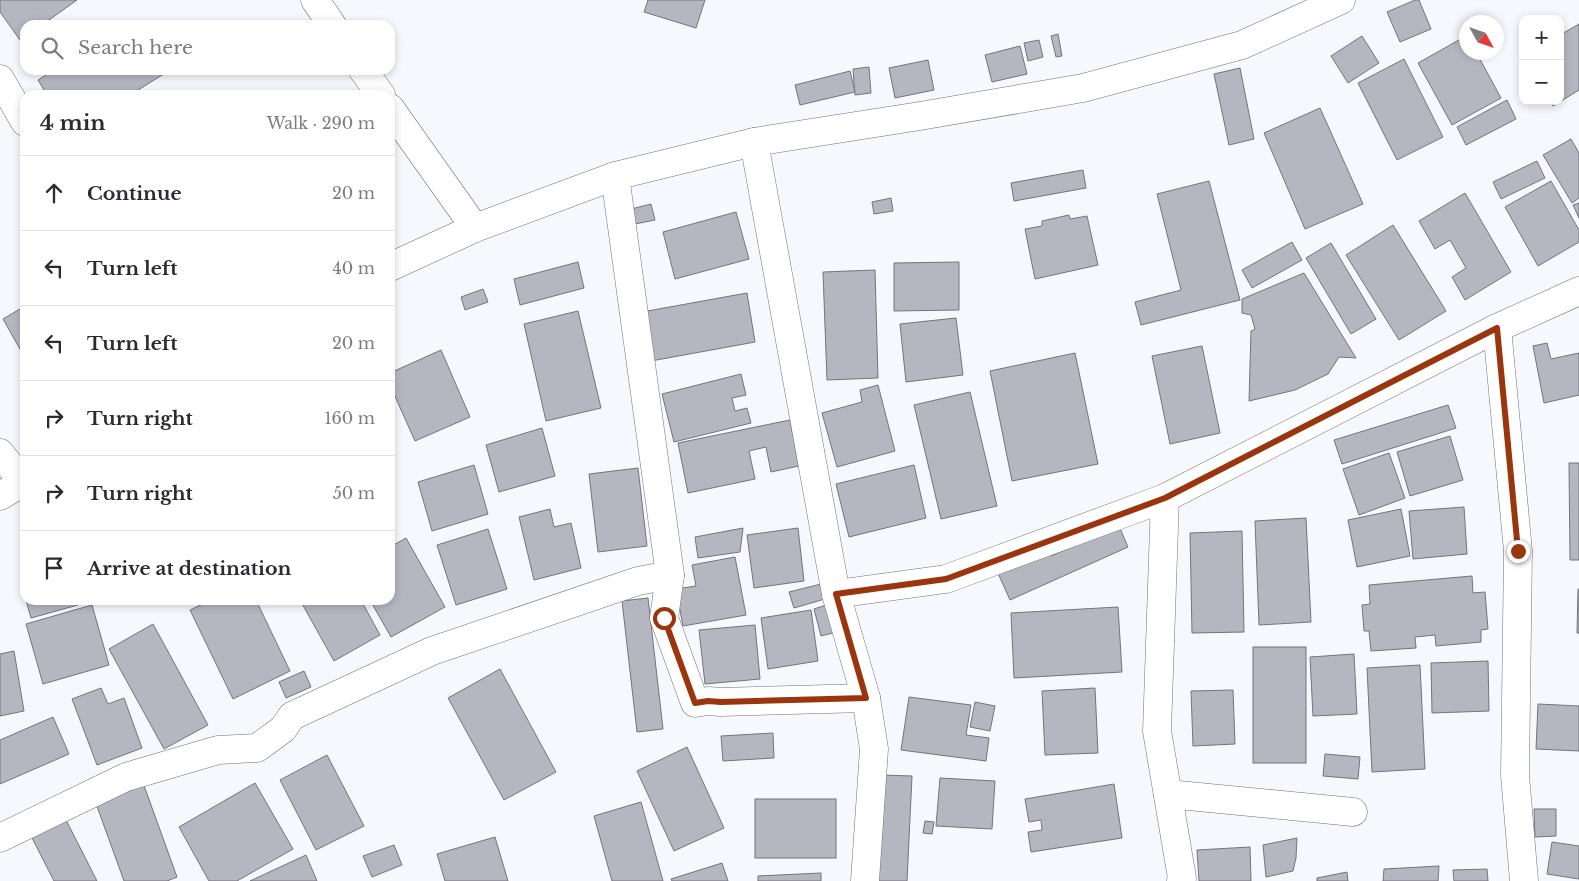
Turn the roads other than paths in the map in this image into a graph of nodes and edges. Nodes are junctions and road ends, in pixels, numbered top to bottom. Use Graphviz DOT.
graph roads {
  1 [pos="315,0"];
  2 [pos="1341,0"];
  3 [pos="329,20"];
  4 [pos="367,75"];
  5 [pos="0,79"];
  6 [pos="377,90"];
  7 [pos="20,113"];
  8 [pos="395,115"];
  9 [pos="754,142"];
  10 [pos="615,176"];
  11 [pos="475,228"];
  12 [pos="395,265"];
  13 [pos="1579,292"];
  14 [pos="1497,328"];
  15 [pos="0,453"];
  16 [pos="20,477"];
  17 [pos="20,484"];
  18 [pos="0,496"];
  19 [pos="1165,498"];
  20 [pos="670,575"];
  21 [pos="836,594"];
  22 [pos="866,698"];
  23 [pos="1168,794"];
  24 [pos="1353,812"];
  25 [pos="0,838"];
  26 [pos="865,881"];
  27 [pos="1181,881"];
  28 [pos="1524,881"];
  1 -- 3 [label="street"];
  2 -- 9 [label="street"];
  4 -- 6 [label="street"];
  5 -- 7 [label="street"];
  8 -- 11 [label="street"];
  9 -- 10 [label="street"];
  9 -- 21 [label="street"];
  10 -- 11 [label="street"];
  10 -- 20 [label="street"];
  11 -- 12 [label="street"];
  13 -- 14 [label="street"];
  14 -- 19 [label="street"];
  14 -- 28 [label="street"];
  15 -- 16 [label="street"];
  17 -- 18 [label="street"];
  19 -- 21 [label="street"];
  19 -- 23 [label="street"];
  20 -- 22 [label="street"];
  20 -- 25 [label="street"];
  21 -- 22 [label="street"];
  22 -- 26 [label="street"];
  23 -- 24 [label="street"];
  23 -- 27 [label="street"];
}
